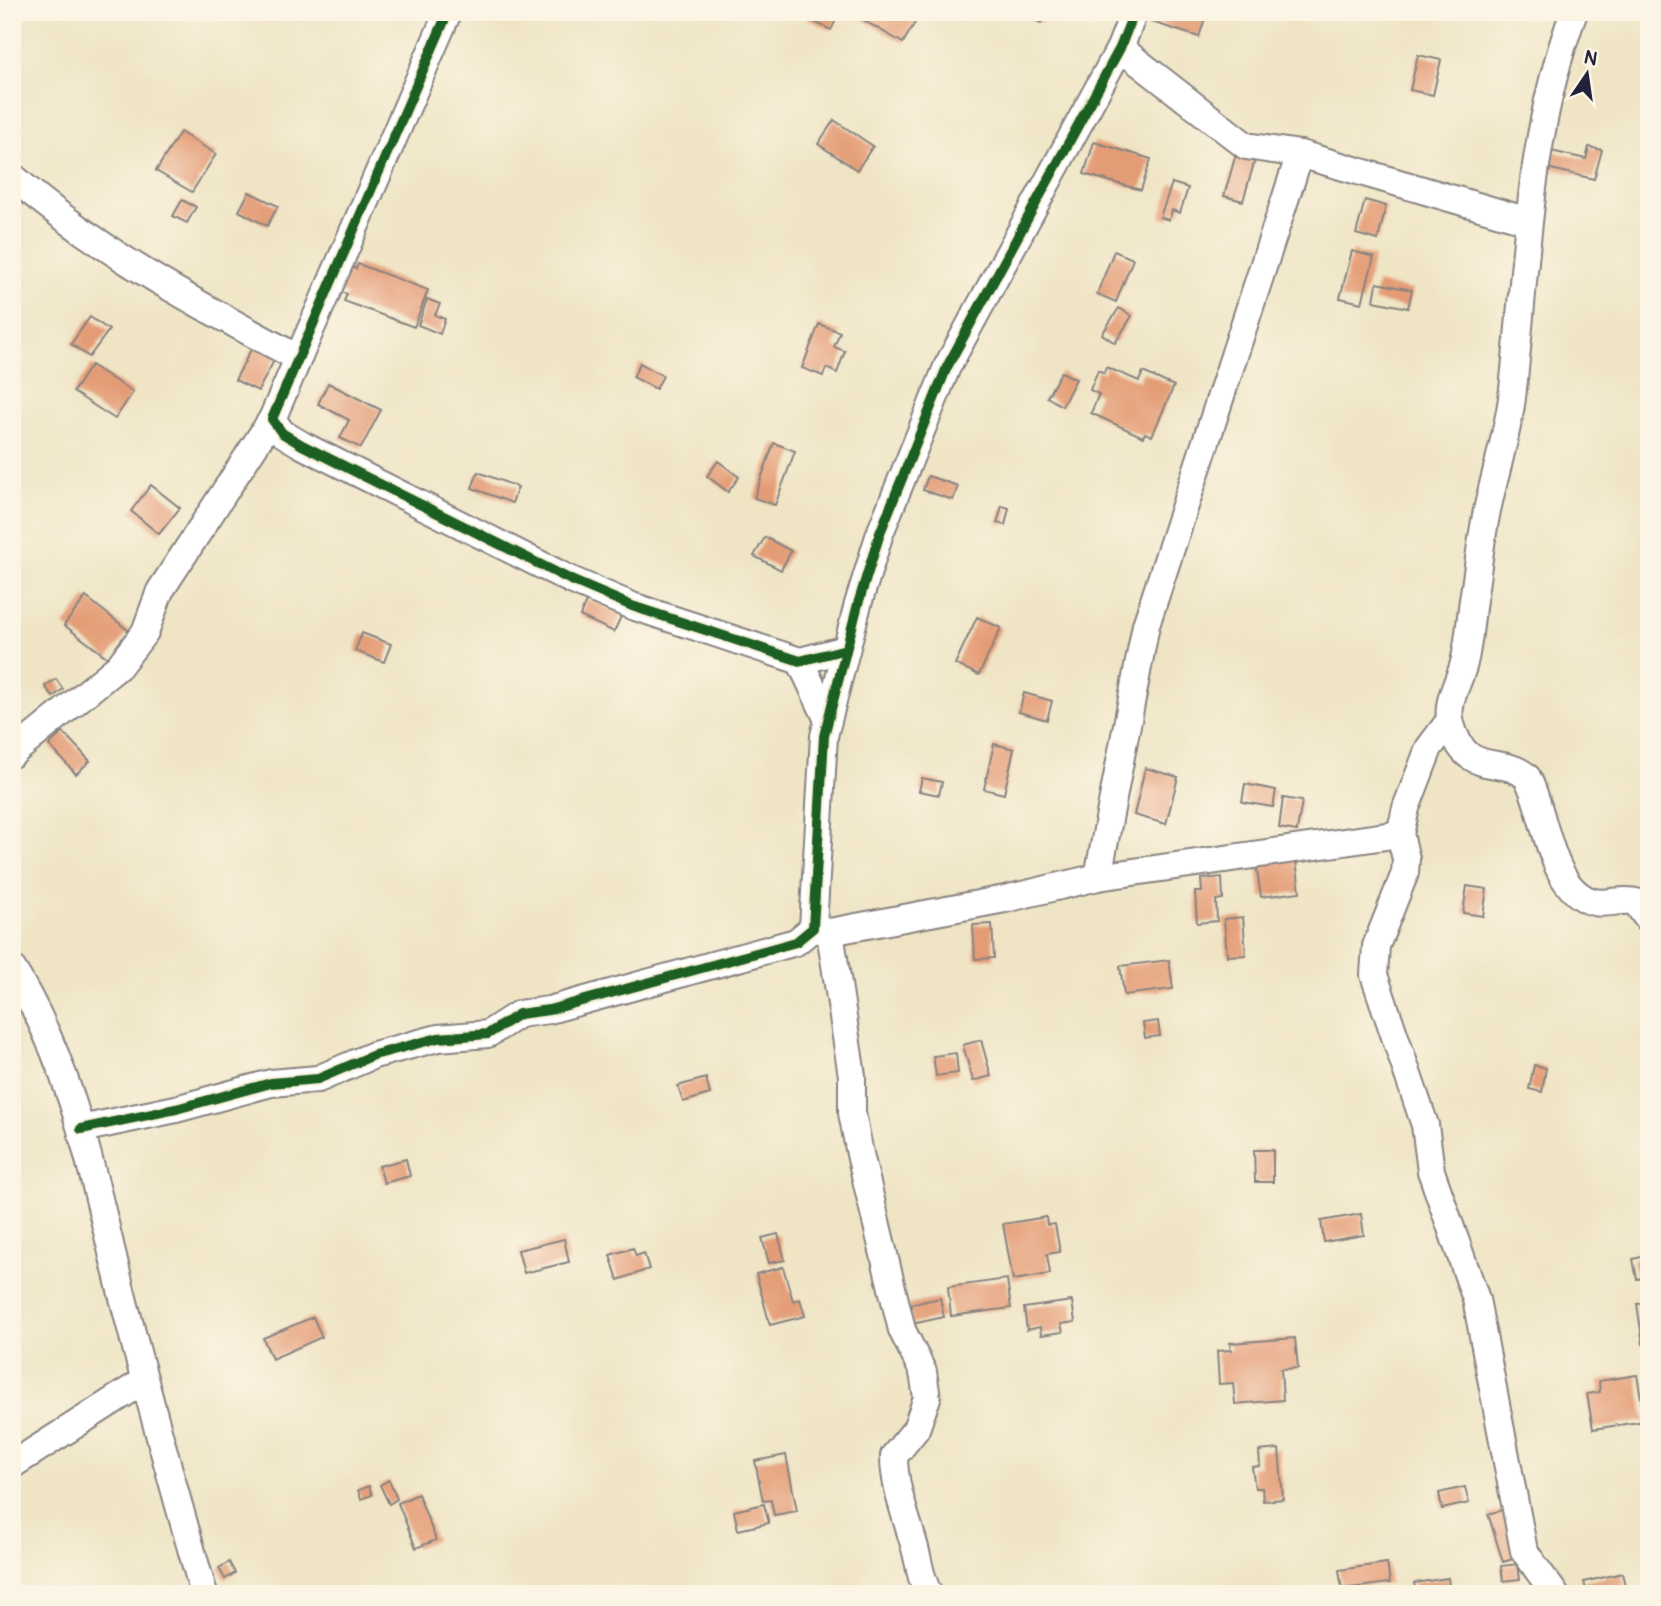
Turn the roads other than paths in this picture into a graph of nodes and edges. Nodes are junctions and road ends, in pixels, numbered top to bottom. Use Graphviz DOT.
graph roads {
  1 [pos="448,12"];
  2 [pos="1134,12"];
  3 [pos="1574,12"];
  4 [pos="1120,48"];
  5 [pos="1300,154"];
  6 [pos="12,176"];
  7 [pos="1528,221"];
  8 [pos="298,358"];
  9 [pos="272,419"];
  10 [pos="846,649"];
  11 [pos="800,661"];
  12 [pos="828,720"];
  13 [pos="1450,720"];
  14 [pos="12,754"];
  15 [pos="1401,834"];
  16 [pos="1098,877"];
  17 [pos="1647,910"];
  18 [pos="821,930"];
  19 [pos="12,968"];
  20 [pos="81,1129"];
  21 [pos="144,1381"];
  22 [pos="12,1465"];
  23 [pos="204,1594"];
  24 [pos="929,1594"];
  25 [pos="1555,1594"];
  1 -- 8 [label="street"];
  2 -- 4 [label="street"];
  3 -- 7 [label="street"];
  4 -- 5 [label="street"];
  4 -- 10 [label="street"];
  5 -- 7 [label="street"];
  5 -- 16 [label="street"];
  6 -- 8 [label="street"];
  7 -- 13 [label="street"];
  8 -- 9 [label="street"];
  9 -- 11 [label="street"];
  9 -- 14 [label="street"];
  10 -- 11 [label="street"];
  10 -- 12 [label="street"];
  11 -- 12 [label="street"];
  12 -- 18 [label="street"];
  13 -- 15 [label="street"];
  13 -- 17 [label="street"];
  15 -- 16 [label="street"];
  15 -- 25 [label="street"];
  16 -- 18 [label="street"];
  18 -- 20 [label="street"];
  18 -- 24 [label="street"];
  19 -- 20 [label="street"];
  20 -- 21 [label="street"];
  21 -- 22 [label="street"];
  21 -- 23 [label="street"];
}
